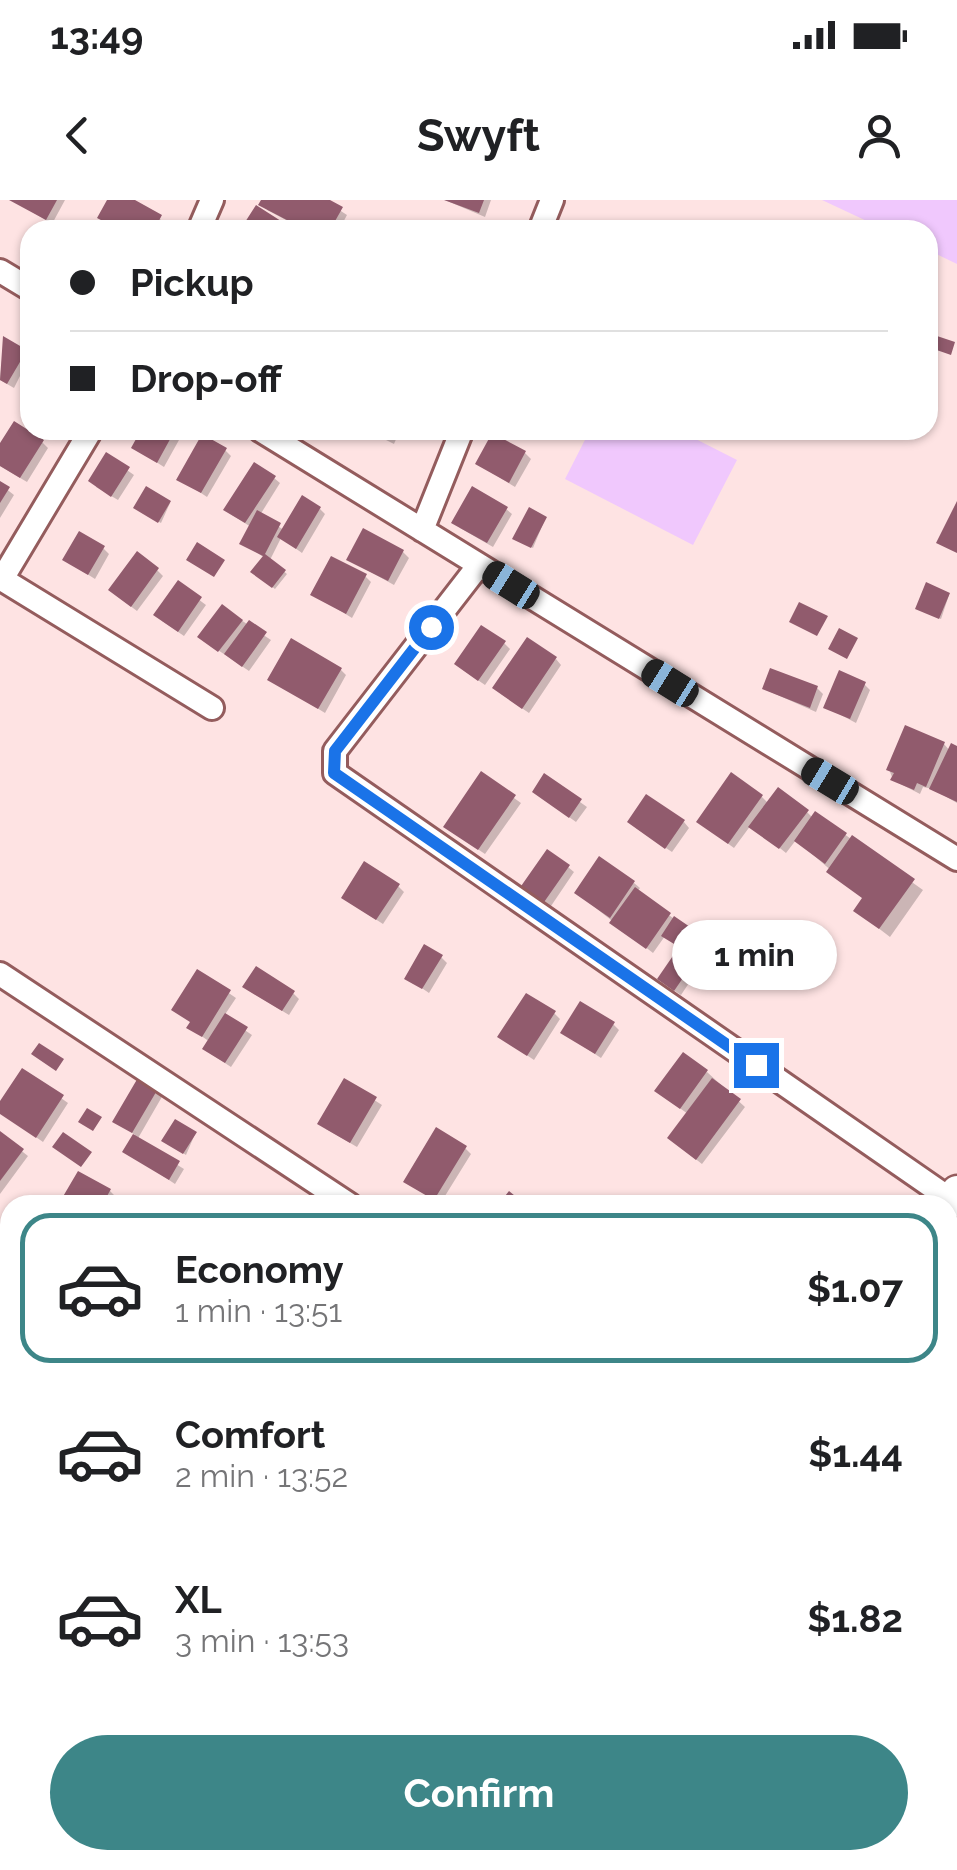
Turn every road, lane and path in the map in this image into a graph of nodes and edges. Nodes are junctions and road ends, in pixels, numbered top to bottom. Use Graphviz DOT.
graph roads {
  1 [pos="85,440"];
  2 [pos="276,440"];
  3 [pos="458,440"];
  4 [pos="422,530"];
  5 [pos="479,565"];
  6 [pos="1,579"];
  7 [pos="212,708"];
  8 [pos="957,860"];
  9 [pos="0,974"];
  10 [pos="335,1195"];
  11 [pos="946,1195"];
  1 -- 6 [label="street"];
  2 -- 4 [label="street"];
  3 -- 4 [label="street"];
  4 -- 5 [label="street"];
  5 -- 8 [label="street"];
  5 -- 11 [label="street"];
  6 -- 7 [label="street"];
  9 -- 10 [label="street"];
}
